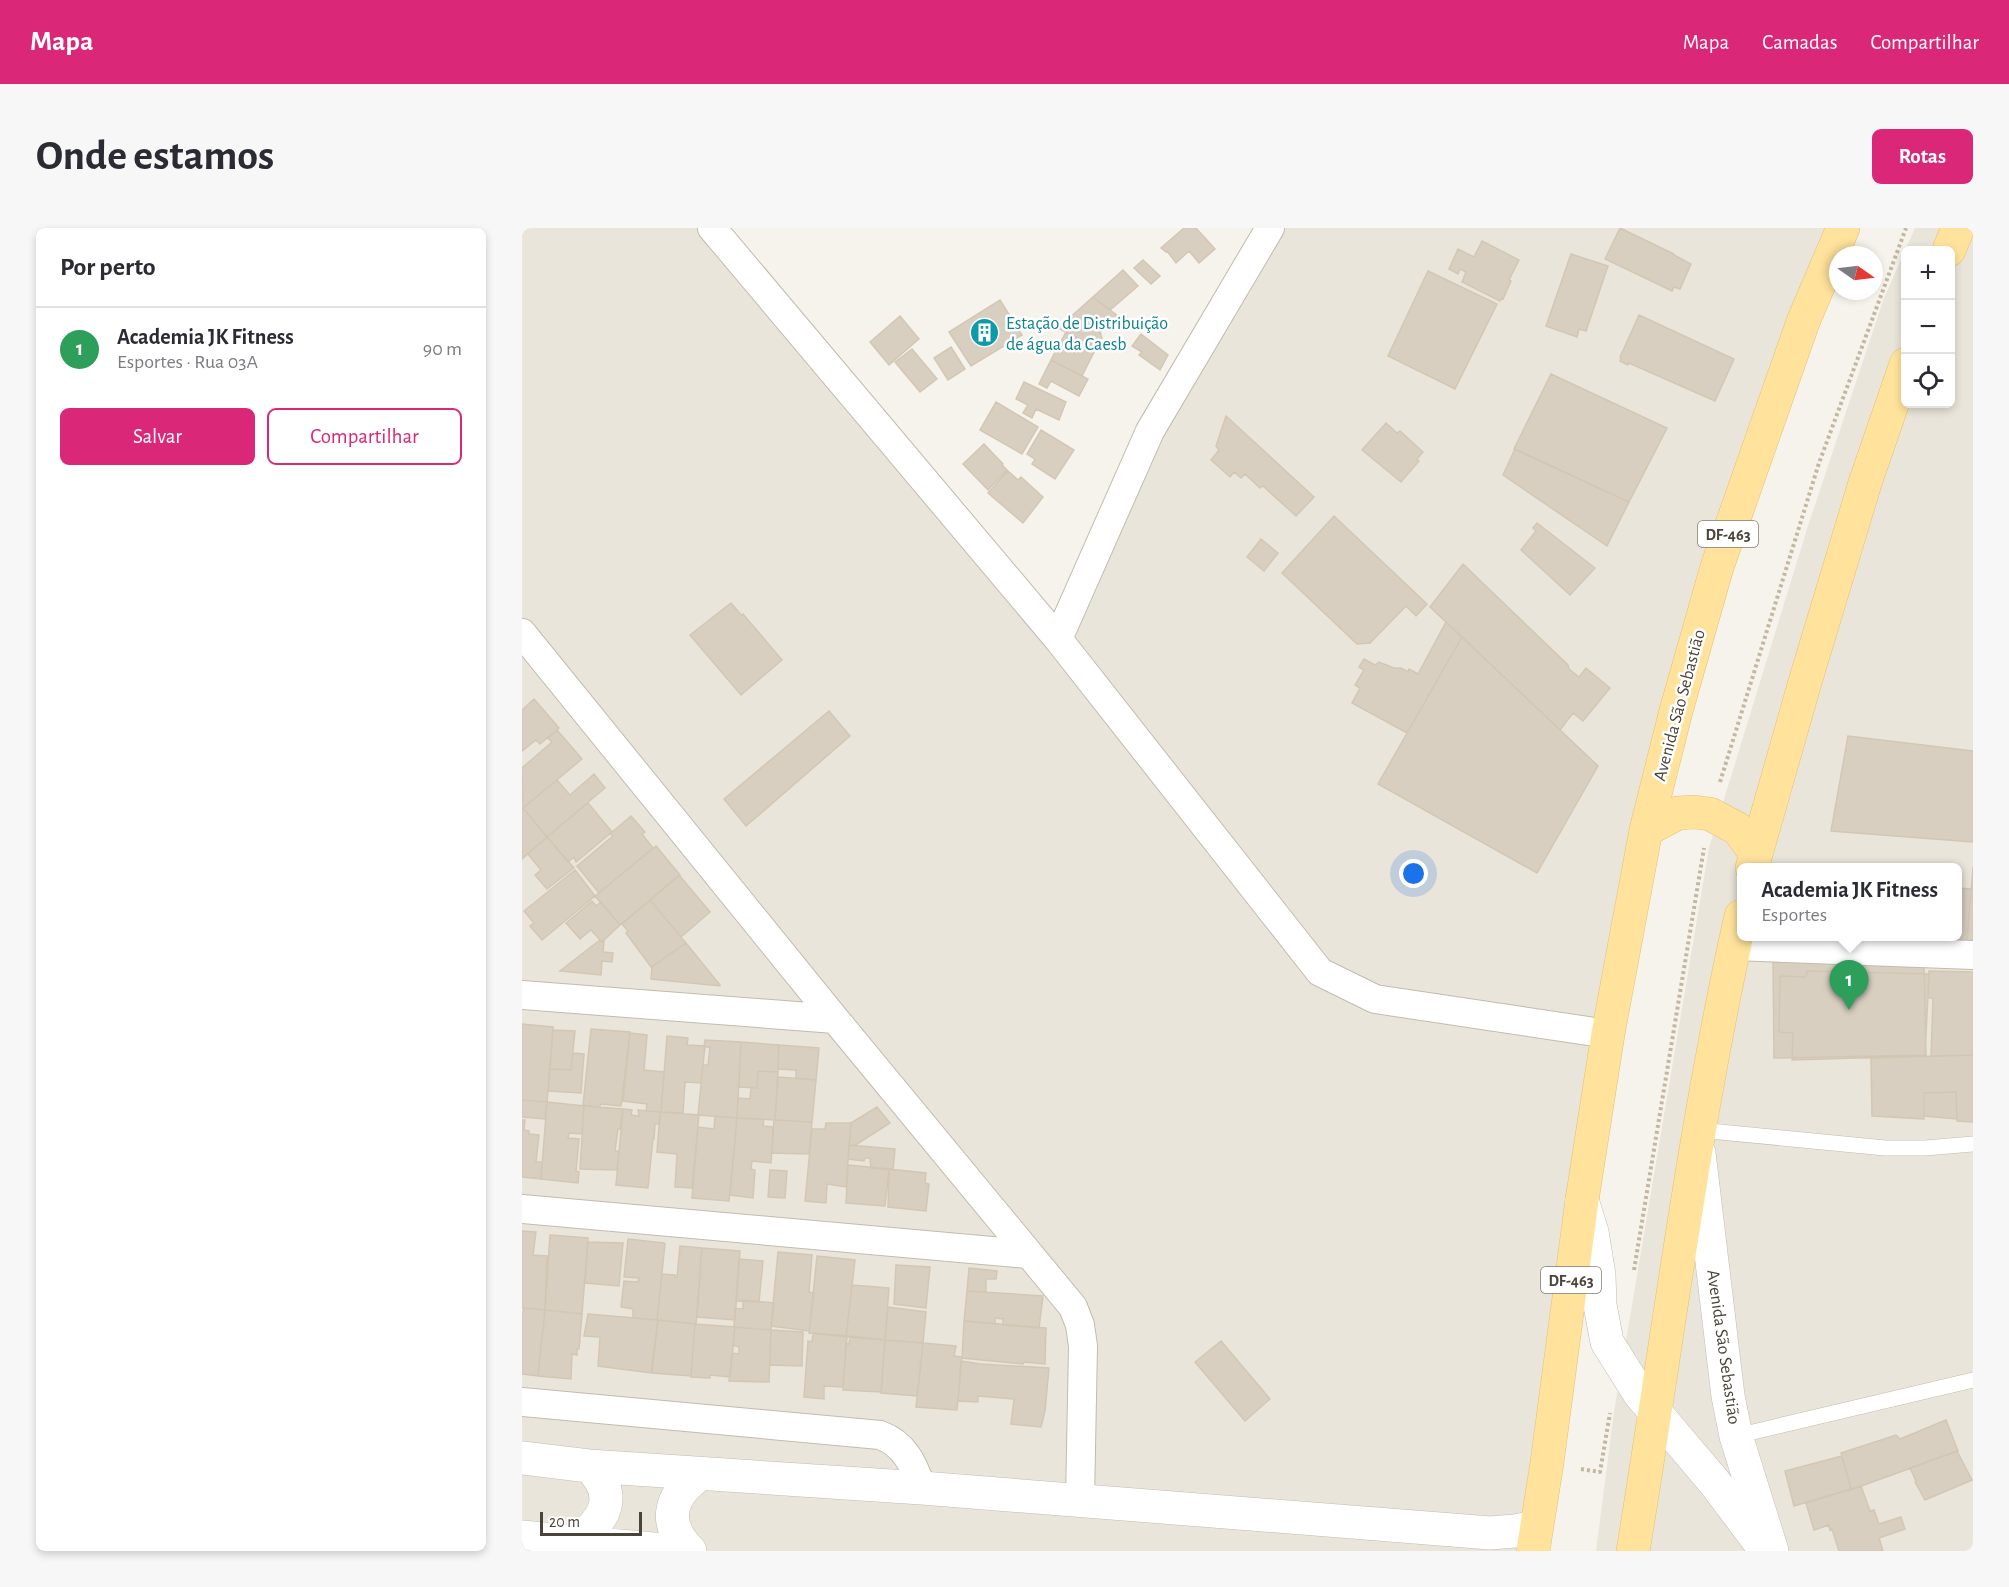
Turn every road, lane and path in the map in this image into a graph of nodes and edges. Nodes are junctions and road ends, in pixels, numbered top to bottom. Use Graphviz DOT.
graph roads {
  1 [pos="712,228"];
  2 [pos="1270,228"];
  3 [pos="1843,228"];
  4 [pos="1906,228"];
  5 [pos="1958,228"];
  6 [pos="1951,246"];
  7 [pos="1901,376"];
  8 [pos="522,633"];
  9 [pos="1058,639"];
  10 [pos="1710,814"];
  11 [pos="1646,830"];
  12 [pos="1754,860"];
  13 [pos="1737,936"];
  14 [pos="1836,941"];
  15 [pos="1973,955"];
  16 [pos="522,973"];
  17 [pos="532,996"];
  18 [pos="835,1019"];
  19 [pos="1608,1034"];
  20 [pos="1698,1134"];
  21 [pos="1973,1144"];
  22 [pos="1582,1200"];
  23 [pos="522,1209"];
  24 [pos="1027,1254"];
  25 [pos="1632,1281"];
  26 [pos="1619,1363"];
  27 [pos="1973,1380"];
  28 [pos="522,1402"];
  29 [pos="1656,1412"];
  30 [pos="1736,1436"];
  31 [pos="522,1458"];
  32 [pos="1547,1463"];
  33 [pos="590,1466"];
  34 [pos="700,1473"];
  35 [pos="922,1488"];
  36 [pos="1080,1500"];
  37 [pos="522,1537"];
  38 [pos="1535,1539"];
  39 [pos="576,1541"];
  40 [pos="675,1551"];
  41 [pos="690,1551"];
  42 [pos="1633,1551"];
  43 [pos="1767,1551"];
  44 [pos="1772,1551"];
  1 -- 9 [label="street"];
  2 -- 9 [label="street"];
  3 -- 11 [label="main road, Avenida São Sebastião / DF-463"];
  4 -- 10 [label="path"];
  5 -- 6 [label="main road"];
  7 -- 12 [label="main road"];
  8 -- 18 [label="street"];
  9 -- 19 [label="street"];
  10 -- 11 [label="main road"];
  10 -- 12 [label="main road"];
  10 -- 25 [label="path"];
  11 -- 19 [label="main road, Avenida São Sebastião / DF-463"];
  13 -- 20 [label="main road, Avenida São Sebastião"];
  14 -- 15 [label="street"];
  16 -- 17 [label="street"];
  17 -- 18 [label="street"];
  18 -- 24 [label="street"];
  19 -- 22 [label="main road, Avenida São Sebastião / DF-463"];
  20 -- 21 [label="lane"];
  20 -- 29 [label="main road, Avenida São Sebastião"];
  20 -- 30 [label="street, Avenida São Sebastião"];
  22 -- 26 [label="street, Avenida São Sebastião"];
  22 -- 32 [label="main road, Avenida São Sebastião / DF-463"];
  23 -- 24 [label="street"];
  24 -- 36 [label="street"];
  26 -- 29 [label="street, Avenida São Sebastião"];
  26 -- 32 [label="path"];
  27 -- 30 [label="lane"];
  28 -- 35 [label="street"];
  29 -- 42 [label="main road, Avenida São Sebastião"];
  29 -- 43 [label="street, Avenida São Sebastião"];
  30 -- 44 [label="street, Avenida São Sebastião"];
  31 -- 33 [label="street"];
  32 -- 38 [label="main road, Avenida São Sebastião / DF-463"];
  33 -- 34 [label="street"];
  33 -- 39 [label="street"];
  34 -- 35 [label="street"];
  34 -- 41 [label="street"];
  35 -- 36 [label="street"];
  36 -- 38 [label="street"];
  37 -- 39 [label="street"];
  39 -- 40 [label="street"];
}
